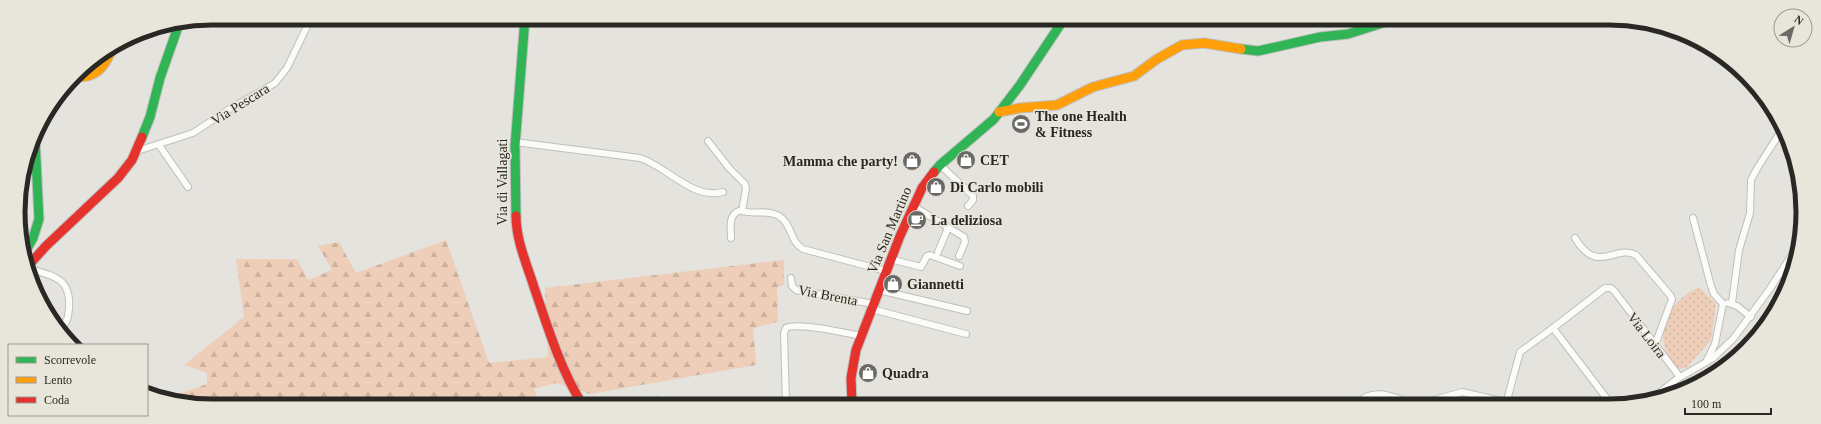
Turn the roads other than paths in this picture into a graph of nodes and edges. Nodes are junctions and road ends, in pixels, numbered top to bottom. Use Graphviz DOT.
graph roads {
  1 [pos="308,25"];
  2 [pos="524,25"];
  3 [pos="1060,25"];
  4 [pos="1376,25"];
  5 [pos="177,29"];
  6 [pos="108,57"];
  7 [pos="82,78"];
  8 [pos="999,112"];
  9 [pos="1779,134"];
  10 [pos="708,141"];
  11 [pos="515,142"];
  12 [pos="159,145"];
  13 [pos="36,150"];
  14 [pos="137,151"];
  15 [pos="940,165"];
  16 [pos="188,188"];
  17 [pos="723,192"];
  18 [pos="913,206"];
  19 [pos="968,206"];
  20 [pos="731,209"];
  21 [pos="740,211"];
  22 [pos="1693,218"];
  23 [pos="948,228"];
  24 [pos="731,238"];
  25 [pos="1575,238"];
  26 [pos="29,246"];
  27 [pos="938,252"];
  28 [pos="959,256"];
  29 [pos="1790,258"];
  30 [pos="890,259"];
  31 [pos="32,262"];
  32 [pos="960,266"];
  33 [pos="1784,268"];
  34 [pos="34,270"];
  35 [pos="886,271"];
  36 [pos="1784,277"];
  37 [pos="791,278"];
  38 [pos="879,290"];
  39 [pos="1723,304"];
  40 [pos="1732,304"];
  41 [pos="873,306"];
  42 [pos="967,311"];
  43 [pos="1751,317"];
  44 [pos="64,325"];
  45 [pos="1553,328"];
  46 [pos="966,334"];
  47 [pos="861,336"];
  48 [pos="1655,345"];
  49 [pos="1706,362"];
  50 [pos="1680,377"];
  51 [pos="1661,392"];
  52 [pos="579,399"];
  53 [pos="786,399"];
  54 [pos="852,399"];
  55 [pos="1363,399"];
  56 [pos="1397,399"];
  57 [pos="1438,399"];
  58 [pos="1490,399"];
  59 [pos="1507,399"];
  60 [pos="1607,399"];
  1 -- 12 [label="street, Via Pescara"];
  2 -- 11 [label="street, Via di Vallagati"];
  3 -- 8 [label="street, Via San Martino"];
  4 -- 8 [label="street"];
  5 -- 14 [label="street"];
  6 -- 7 [label="street"];
  8 -- 15 [label="street, Via San Martino"];
  9 -- 40 [label="street"];
  10 -- 21 [label="street"];
  11 -- 17 [label="street"];
  11 -- 52 [label="street, Via di Vallagati"];
  12 -- 14 [label="street, Via Pescara"];
  12 -- 16 [label="street"];
  13 -- 26 [label="street"];
  14 -- 31 [label="street"];
  15 -- 18 [label="street, Via San Martino"];
  15 -- 19 [label="street"];
  18 -- 23 [label="street"];
  18 -- 30 [label="street, Via San Martino"];
  20 -- 21 [label="street"];
  21 -- 24 [label="street"];
  21 -- 35 [label="street"];
  22 -- 39 [label="street"];
  23 -- 27 [label="street"];
  23 -- 28 [label="street"];
  25 -- 48 [label="street"];
  29 -- 33 [label="street"];
  30 -- 32 [label="street"];
  30 -- 35 [label="street, Via San Martino"];
  33 -- 36 [label="street"];
  33 -- 43 [label="street"];
  34 -- 44 [label="street"];
  35 -- 38 [label="street, Via San Martino"];
  37 -- 41 [label="street, Via Brenta"];
  38 -- 41 [label="street, Via San Martino"];
  38 -- 42 [label="street"];
  39 -- 40 [label="street"];
  39 -- 49 [label="street"];
  40 -- 43 [label="street"];
  41 -- 46 [label="street"];
  41 -- 47 [label="street, Via San Martino"];
  43 -- 49 [label="street"];
  45 -- 48 [label="street, Via Loira"];
  45 -- 59 [label="street"];
  45 -- 60 [label="street"];
  47 -- 53 [label="street"];
  47 -- 54 [label="street, Via San Martino"];
  48 -- 50 [label="street, Via Loira"];
  49 -- 50 [label="street"];
  50 -- 51 [label="street"];
  55 -- 56 [label="street"];
  57 -- 58 [label="street"];
}
